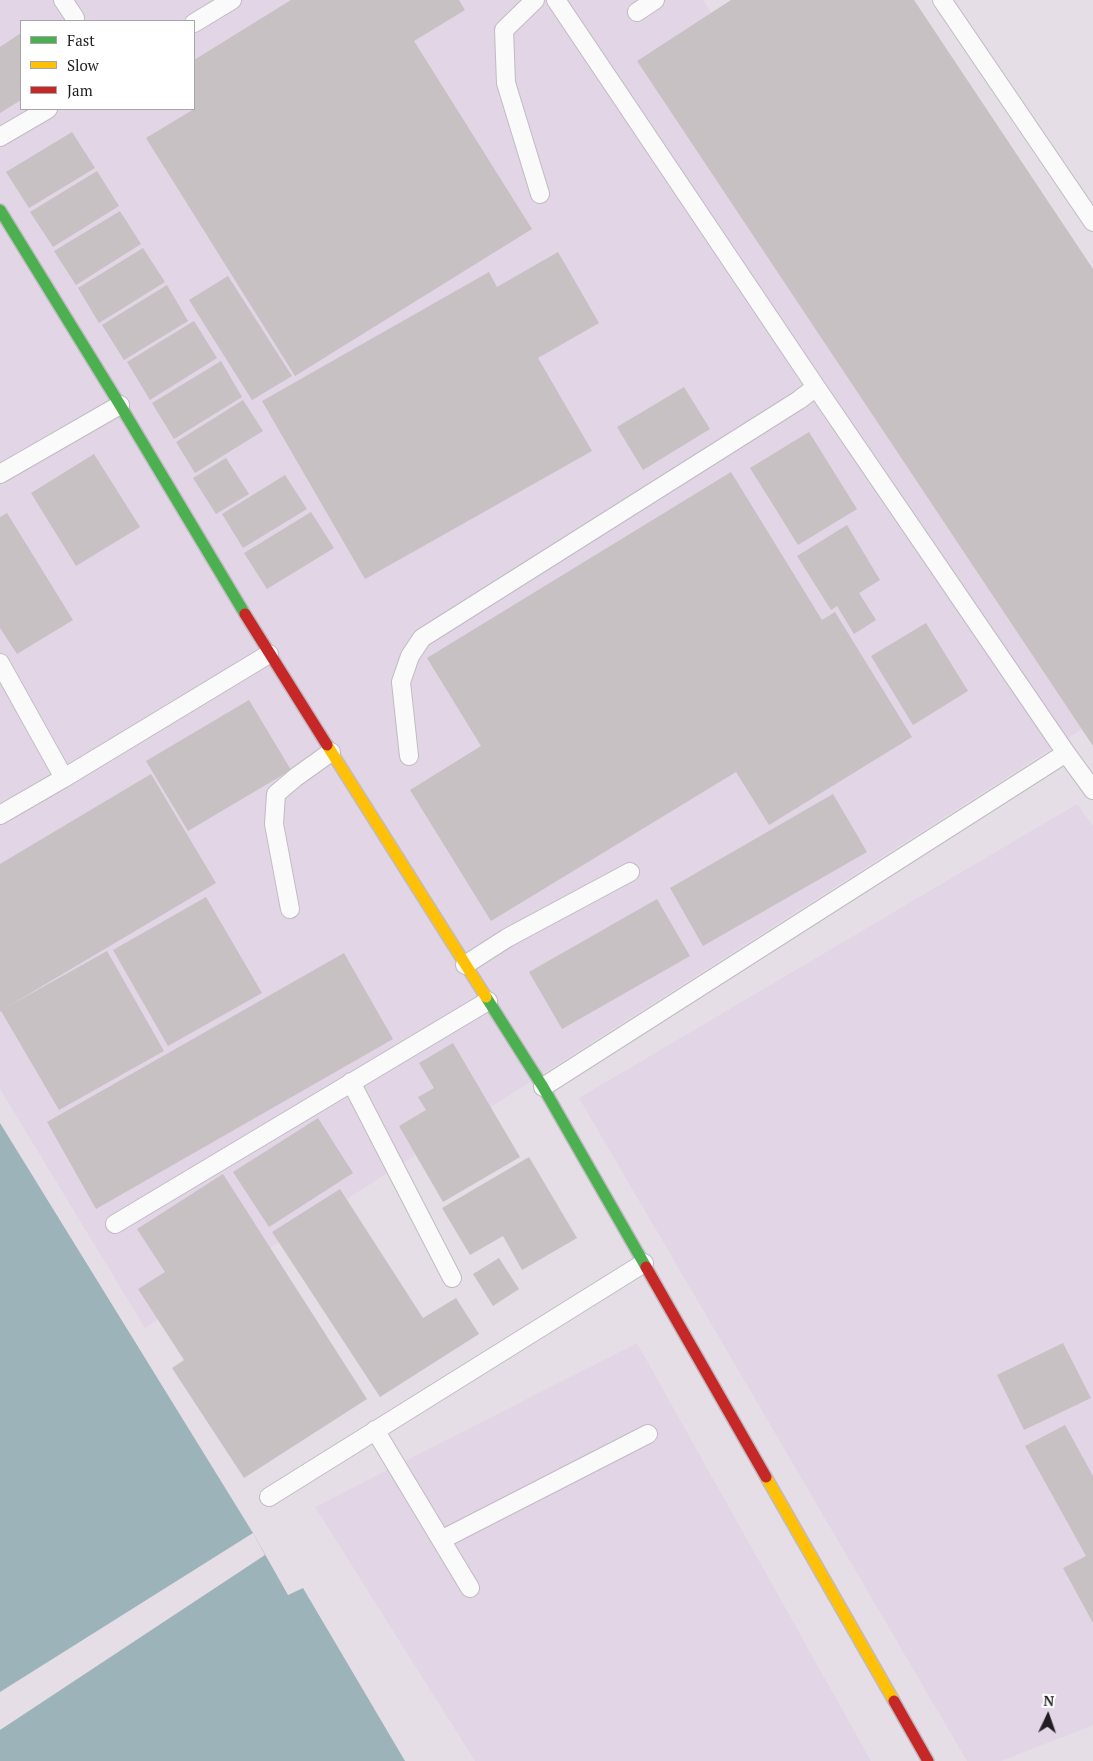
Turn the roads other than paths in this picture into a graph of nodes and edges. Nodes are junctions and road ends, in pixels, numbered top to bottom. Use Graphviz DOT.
graph roads {
  1 [pos="63,0"];
  2 [pos="232,0"];
  3 [pos="535,0"];
  4 [pos="556,0"];
  5 [pos="655,0"];
  6 [pos="942,0"];
  7 [pos="637,12"];
  8 [pos="75,18"];
  9 [pos="195,22"];
  10 [pos="46,110"];
  11 [pos="0,137"];
  12 [pos="540,194"];
  13 [pos="0,210"];
  14 [pos="1093,222"];
  15 [pos="816,386"];
  16 [pos="120,404"];
  17 [pos="0,474"];
  18 [pos="269,654"];
  19 [pos="0,663"];
  20 [pos="331,752"];
  21 [pos="1066,753"];
  22 [pos="409,756"];
  23 [pos="64,778"];
  24 [pos="1093,790"];
  25 [pos="0,815"];
  26 [pos="630,872"];
  27 [pos="290,909"];
  28 [pos="465,965"];
  29 [pos="488,1001"];
  30 [pos="351,1082"];
  31 [pos="543,1087"];
  32 [pos="115,1224"];
  33 [pos="644,1263"];
  34 [pos="452,1278"];
  35 [pos="375,1430"];
  36 [pos="648,1434"];
  37 [pos="269,1497"];
  38 [pos="441,1540"];
  39 [pos="470,1588"];
  40 [pos="928,1761"];
  1 -- 8 [label="lane"];
  2 -- 9 [label="lane"];
  3 -- 12 [label="lane"];
  4 -- 15 [label="lane"];
  5 -- 7 [label="lane"];
  6 -- 14 [label="lane"];
  10 -- 11 [label="lane"];
  13 -- 16 [label="street"];
  15 -- 21 [label="lane"];
  15 -- 22 [label="lane"];
  16 -- 17 [label="lane"];
  16 -- 18 [label="street"];
  18 -- 20 [label="street"];
  18 -- 23 [label="lane"];
  19 -- 23 [label="lane"];
  20 -- 27 [label="lane"];
  20 -- 28 [label="street"];
  21 -- 24 [label="lane"];
  21 -- 31 [label="lane"];
  23 -- 25 [label="lane"];
  26 -- 28 [label="lane"];
  28 -- 29 [label="street"];
  29 -- 30 [label="lane"];
  29 -- 31 [label="street"];
  30 -- 32 [label="lane"];
  30 -- 34 [label="lane"];
  31 -- 33 [label="street"];
  33 -- 35 [label="lane"];
  33 -- 40 [label="street"];
  35 -- 37 [label="lane"];
  35 -- 38 [label="lane"];
  36 -- 38 [label="lane"];
  38 -- 39 [label="lane"];
}
